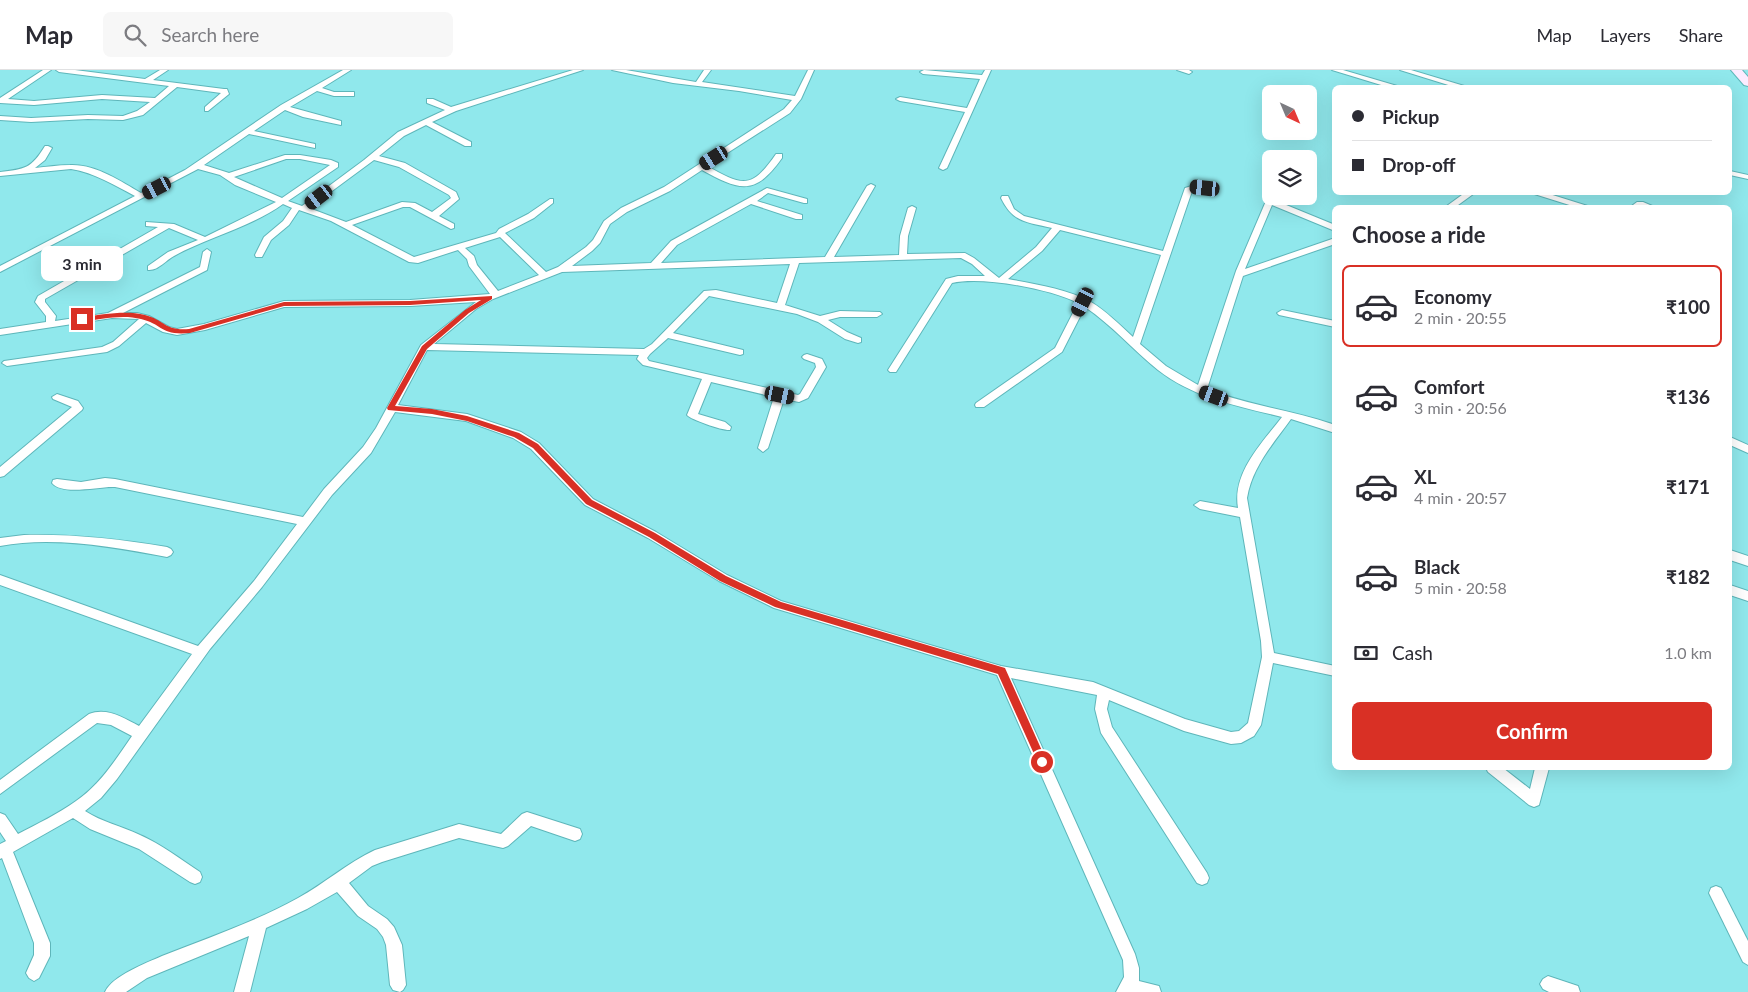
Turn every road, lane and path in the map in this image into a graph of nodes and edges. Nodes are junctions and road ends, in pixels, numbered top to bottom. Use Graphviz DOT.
graph roads {
  1 [pos="48,70"];
  2 [pos="59,70"];
  3 [pos="116,70"];
  4 [pos="165,70"];
  5 [pos="348,70"];
  6 [pos="580,70"];
  7 [pos="615,70"];
  8 [pos="674,70"];
  9 [pos="708,70"];
  10 [pos="811,70"];
  11 [pos="1180,70"];
  12 [pos="1335,70"];
  13 [pos="1369,70"];
  14 [pos="1403,70"];
  15 [pos="1736,70"];
  16 [pos="923,72"];
  17 [pos="1189,72"];
  18 [pos="986,74"];
  19 [pos="105,76"];
  20 [pos="1368,79"];
  21 [pos="673,81"];
  22 [pos="145,82"];
  23 [pos="1748,83"];
  24 [pos="697,84"];
  25 [pos="175,85"];
  26 [pos="1390,85"];
  27 [pos="1457,85"];
  28 [pos="316,89"];
  29 [pos="351,94"];
  30 [pos="797,99"];
  31 [pos="900,99"];
  32 [pos="156,100"];
  33 [pos="0,101"];
  34 [pos="430,101"];
  35 [pos="284,107"];
  36 [pos="208,109"];
  37 [pos="451,110"];
  38 [pos="970,110"];
  39 [pos="0,118"];
  40 [pos="427,122"];
  41 [pos="338,123"];
  42 [pos="248,132"];
  43 [pos="468,144"];
  44 [pos="312,146"];
  45 [pos="48,148"];
  46 [pos="373,156"];
  47 [pos="779,156"];
  48 [pos="198,166"];
  49 [pos="701,166"];
  50 [pos="943,168"];
  51 [pos="26,172"];
  52 [pos="1732,173"];
  53 [pos="0,174"];
  54 [pos="228,176"];
  55 [pos="1748,177"];
  56 [pos="871,186"];
  57 [pos="1215,189"];
  58 [pos="1468,195"];
  59 [pos="1543,195"];
  60 [pos="141,196"];
  61 [pos="1005,198"];
  62 [pos="282,201"];
  63 [pos="550,201"];
  64 [pos="750,201"];
  65 [pos="804,201"];
  66 [pos="1268,205"];
  67 [pos="1286,205"];
  68 [pos="1452,205"];
  69 [pos="1579,205"];
  70 [pos="300,208"];
  71 [pos="912,208"];
  72 [pos="433,216"];
  73 [pos="799,217"];
  74 [pos="149,224"];
  75 [pos="345,225"];
  76 [pos="167,226"];
  77 [pos="451,226"];
  78 [pos="1058,227"];
  79 [pos="1332,227"];
  80 [pos="499,235"];
  81 [pos="205,240"];
  82 [pos="1332,242"];
  83 [pos="459,247"];
  84 [pos="207,252"];
  85 [pos="1166,254"];
  86 [pos="259,255"];
  87 [pos="903,257"];
  88 [pos="828,259"];
  89 [pos="796,260"];
  90 [pos="653,266"];
  91 [pos="151,268"];
  92 [pos="0,269"];
  93 [pos="561,269"];
  94 [pos="1239,274"];
  95 [pos="545,276"];
  96 [pos="999,280"];
  97 [pos="493,296"];
  98 [pos="1083,302"];
  99 [pos="780,307"];
  100 [pos="1282,313"];
  101 [pos="878,314"];
  102 [pos="110,316"];
  103 [pos="146,319"];
  104 [pos="819,319"];
  105 [pos="1332,323"];
  106 [pos="50,325"];
  107 [pos="0,332"];
  108 [pos="666,335"];
  109 [pos="858,340"];
  110 [pos="1135,345"];
  111 [pos="424,347"];
  112 [pos="646,352"];
  113 [pos="740,352"];
  114 [pos="807,357"];
  115 [pos="6,363"];
  116 [pos="893,370"];
  117 [pos="707,378"];
  118 [pos="1201,392"];
  119 [pos="780,395"];
  120 [pos="57,397"];
  121 [pos="980,406"];
  122 [pos="391,408"];
  123 [pos="1289,414"];
  124 [pos="726,427"];
  125 [pos="1332,428"];
  126 [pos="1732,442"];
  127 [pos="763,448"];
  128 [pos="1748,449"];
  129 [pos="0,473"];
  130 [pos="57,483"];
  131 [pos="1200,504"];
  132 [pos="1245,514"];
  133 [pos="306,522"];
  134 [pos="0,542"];
  135 [pos="167,552"];
  136 [pos="1732,556"];
  137 [pos="1748,561"];
  138 [pos="0,580"];
  139 [pos="1732,591"];
  140 [pos="1748,596"];
  141 [pos="200,652"];
  142 [pos="1268,657"];
  143 [pos="1332,670"];
  144 [pos="1002,671"];
  145 [pos="1104,692"];
  146 [pos="141,734"];
  147 [pos="1496,770"];
  148 [pos="1542,770"];
  149 [pos="0,788"];
  150 [pos="74,810"];
  151 [pos="0,820"];
  152 [pos="574,834"];
  153 [pos="6,848"];
  154 [pos="195,877"];
  155 [pos="1202,878"];
  156 [pos="338,882"];
  157 [pos="1716,893"];
  158 [pos="260,923"];
  159 [pos="1748,957"];
  160 [pos="34,973"];
  161 [pos="1548,984"];
  162 [pos="398,985"];
  163 [pos="1127,989"];
  164 [pos="113,992"];
  165 [pos="242,992"];
  166 [pos="1153,992"];
  167 [pos="1572,992"];
  1 -- 33 [label="street"];
  2 -- 19 [label="street"];
  3 -- 19 [label="street"];
  4 -- 22 [label="street"];
  5 -- 28 [label="street"];
  6 -- 37 [label="street"];
  7 -- 21 [label="street"];
  8 -- 21 [label="street"];
  9 -- 24 [label="street"];
  10 -- 30 [label="street"];
  11 -- 17 [label="street"];
  12 -- 20 [label="street"];
  13 -- 20 [label="street"];
  14 -- 27 [label="street"];
  15 -- 23 [label="main road"];
  16 -- 18 [label="street"];
  18 -- 38 [label="street"];
  19 -- 22 [label="street"];
  20 -- 26 [label="street"];
  21 -- 24 [label="street"];
  22 -- 25 [label="street"];
  24 -- 30 [label="street"];
  25 -- 32 [label="street"];
  25 -- 36 [label="street"];
  28 -- 29 [label="street"];
  28 -- 35 [label="street"];
  30 -- 49 [label="street"];
  31 -- 38 [label="street"];
  32 -- 33 [label="street"];
  32 -- 39 [label="street"];
  34 -- 37 [label="street"];
  35 -- 41 [label="street"];
  35 -- 42 [label="street"];
  37 -- 40 [label="street"];
  38 -- 50 [label="street"];
  40 -- 43 [label="street"];
  40 -- 46 [label="street"];
  42 -- 44 [label="street"];
  42 -- 48 [label="street"];
  45 -- 51 [label="street"];
  46 -- 70 [label="street"];
  46 -- 72 [label="street"];
  47 -- 49 [label="street"];
  48 -- 54 [label="street"];
  48 -- 60 [label="street"];
  49 -- 93 [label="street"];
  51 -- 53 [label="street"];
  51 -- 60 [label="street"];
  52 -- 55 [label="street"];
  54 -- 62 [label="street"];
  54 -- 62 [label="street"];
  56 -- 88 [label="street"];
  57 -- 85 [label="street"];
  58 -- 68 [label="street"];
  59 -- 69 [label="street"];
  60 -- 92 [label="street"];
  61 -- 78 [label="street"];
  62 -- 70 [label="street"];
  62 -- 81 [label="street"];
  63 -- 80 [label="street"];
  64 -- 65 [label="street"];
  64 -- 73 [label="street"];
  64 -- 90 [label="street"];
  66 -- 94 [label="street"];
  67 -- 79 [label="street"];
  70 -- 75 [label="street"];
  70 -- 86 [label="street"];
  71 -- 87 [label="street"];
  72 -- 75 [label="street"];
  72 -- 77 [label="street"];
  74 -- 76 [label="street"];
  75 -- 83 [label="street"];
  76 -- 81 [label="street"];
  76 -- 106 [label="street"];
  78 -- 85 [label="street"];
  78 -- 96 [label="street"];
  80 -- 83 [label="street"];
  80 -- 95 [label="street"];
  81 -- 91 [label="street"];
  82 -- 94 [label="street"];
  83 -- 97 [label="street"];
  84 -- 102 [label="street"];
  85 -- 110 [label="street"];
  87 -- 88 [label="street"];
  87 -- 96 [label="street"];
  88 -- 89 [label="street"];
  89 -- 90 [label="street"];
  89 -- 99 [label="street"];
  90 -- 93 [label="street"];
  93 -- 95 [label="street"];
  94 -- 118 [label="street"];
  95 -- 97 [label="street"];
  96 -- 98 [label="street"];
  96 -- 116 [label="street"];
  97 -- 103 [label="street"];
  97 -- 111 [label="street"];
  98 -- 110 [label="street"];
  98 -- 121 [label="street"];
  99 -- 104 [label="street"];
  99 -- 108 [label="street"];
  100 -- 105 [label="street"];
  101 -- 104 [label="street"];
  102 -- 103 [label="street"];
  102 -- 106 [label="street"];
  103 -- 115 [label="street"];
  104 -- 109 [label="street"];
  106 -- 107 [label="street"];
  108 -- 112 [label="street"];
  108 -- 113 [label="street"];
  110 -- 118 [label="street"];
  111 -- 112 [label="street"];
  111 -- 122 [label="street"];
  112 -- 117 [label="street"];
  114 -- 119 [label="street"];
  117 -- 119 [label="street"];
  117 -- 124 [label="street"];
  118 -- 123 [label="street"];
  119 -- 127 [label="street"];
  120 -- 129 [label="street"];
  122 -- 133 [label="street"];
  122 -- 144 [label="street"];
  123 -- 125 [label="street"];
  123 -- 132 [label="street"];
  126 -- 128 [label="street"];
  130 -- 133 [label="street"];
  131 -- 132 [label="street"];
  132 -- 142 [label="street"];
  133 -- 141 [label="street"];
  134 -- 135 [label="street"];
  136 -- 137 [label="street"];
  138 -- 141 [label="street"];
  139 -- 140 [label="street"];
  141 -- 146 [label="street"];
  142 -- 143 [label="street"];
  142 -- 145 [label="street"];
  144 -- 145 [label="street"];
  144 -- 163 [label="street"];
  145 -- 155 [label="street"];
  146 -- 149 [label="street"];
  146 -- 150 [label="street"];
  147 -- 148 [label="street"];
  150 -- 153 [label="street"];
  150 -- 154 [label="street"];
  151 -- 153 [label="street"];
  152 -- 156 [label="street"];
  153 -- 160 [label="street"];
  156 -- 158 [label="street"];
  156 -- 162 [label="street"];
  157 -- 159 [label="street"];
  158 -- 164 [label="street"];
  158 -- 165 [label="street"];
  161 -- 167 [label="street"];
  163 -- 166 [label="street"];
}
